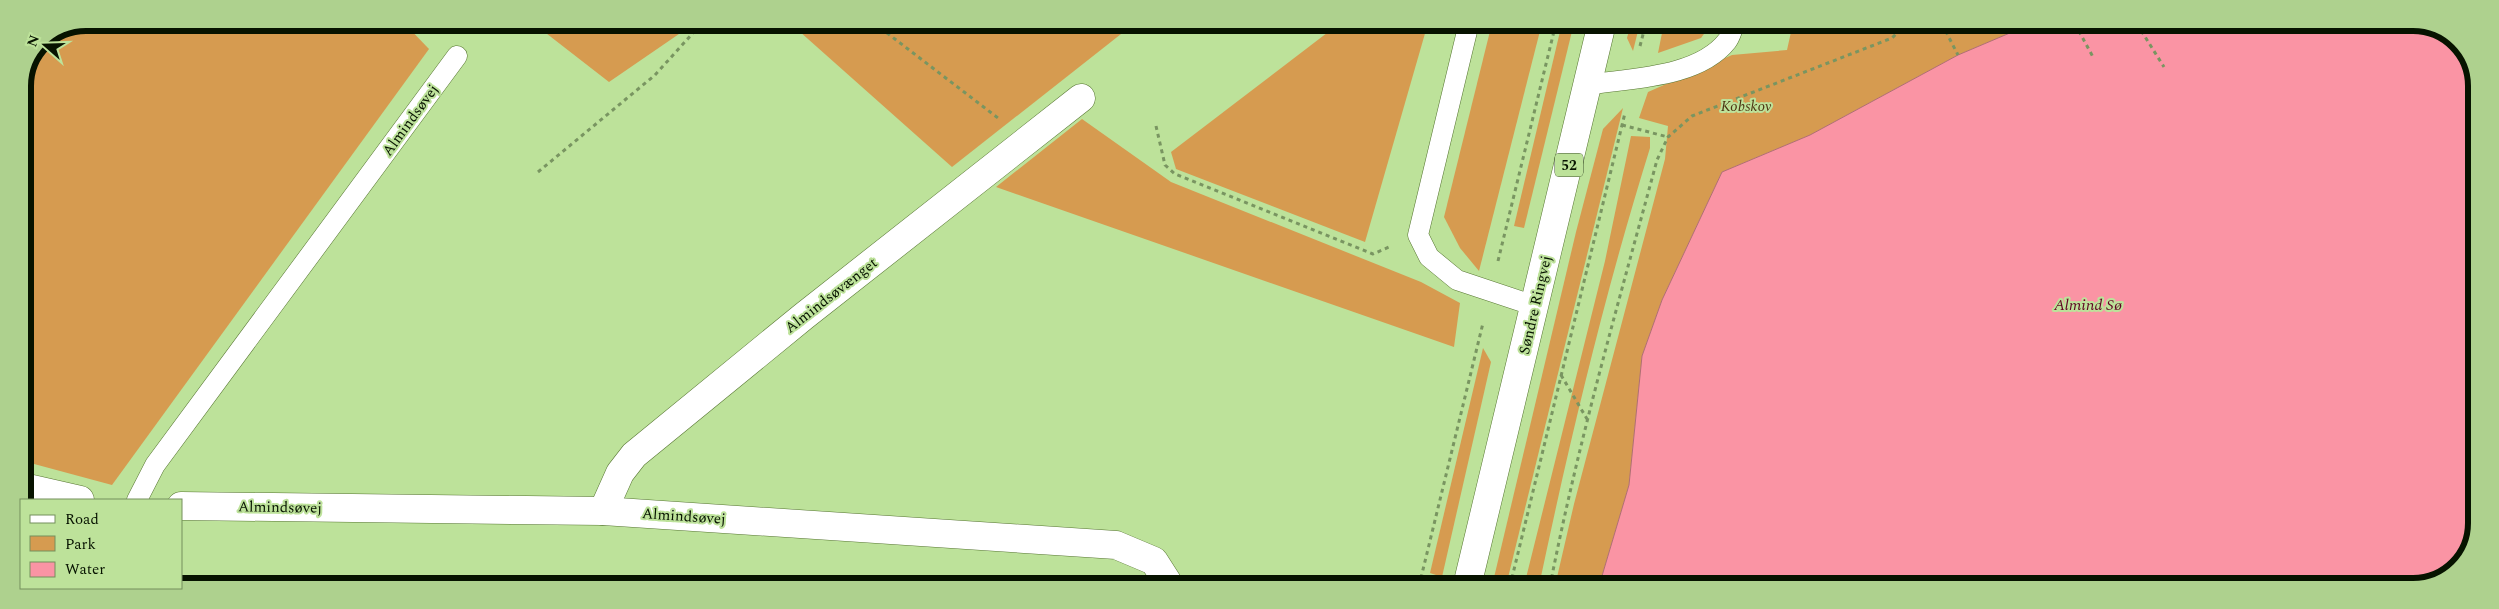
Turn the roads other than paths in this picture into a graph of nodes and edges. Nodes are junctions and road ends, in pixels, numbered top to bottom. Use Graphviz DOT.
graph roads {
  1 [pos="1467,31"];
  2 [pos="1600,31"];
  3 [pos="1732,31"];
  4 [pos="457,56"];
  5 [pos="1587,85"];
  6 [pos="1081,98"];
  7 [pos="1535,306"];
  8 [pos="31,489"];
  9 [pos="76,499"];
  10 [pos="138,499"];
  11 [pos="182,506"];
  12 [pos="603,511"];
  13 [pos="1165,578"];
  14 [pos="1469,578"];
  1 -- 7 [label="lane"];
  2 -- 5 [label="street, Søndre Ringvej / 52"];
  3 -- 5 [label="lane"];
  4 -- 10 [label="lane, Almindsøvej"];
  5 -- 7 [label="street, Søndre Ringvej / 52"];
  6 -- 12 [label="street, Almindsøvænget"];
  7 -- 14 [label="street, Søndre Ringvej / 52"];
  8 -- 9 [label="street"];
  11 -- 12 [label="street, Almindsøvej"];
  12 -- 13 [label="street, Almindsøvej"];
}
